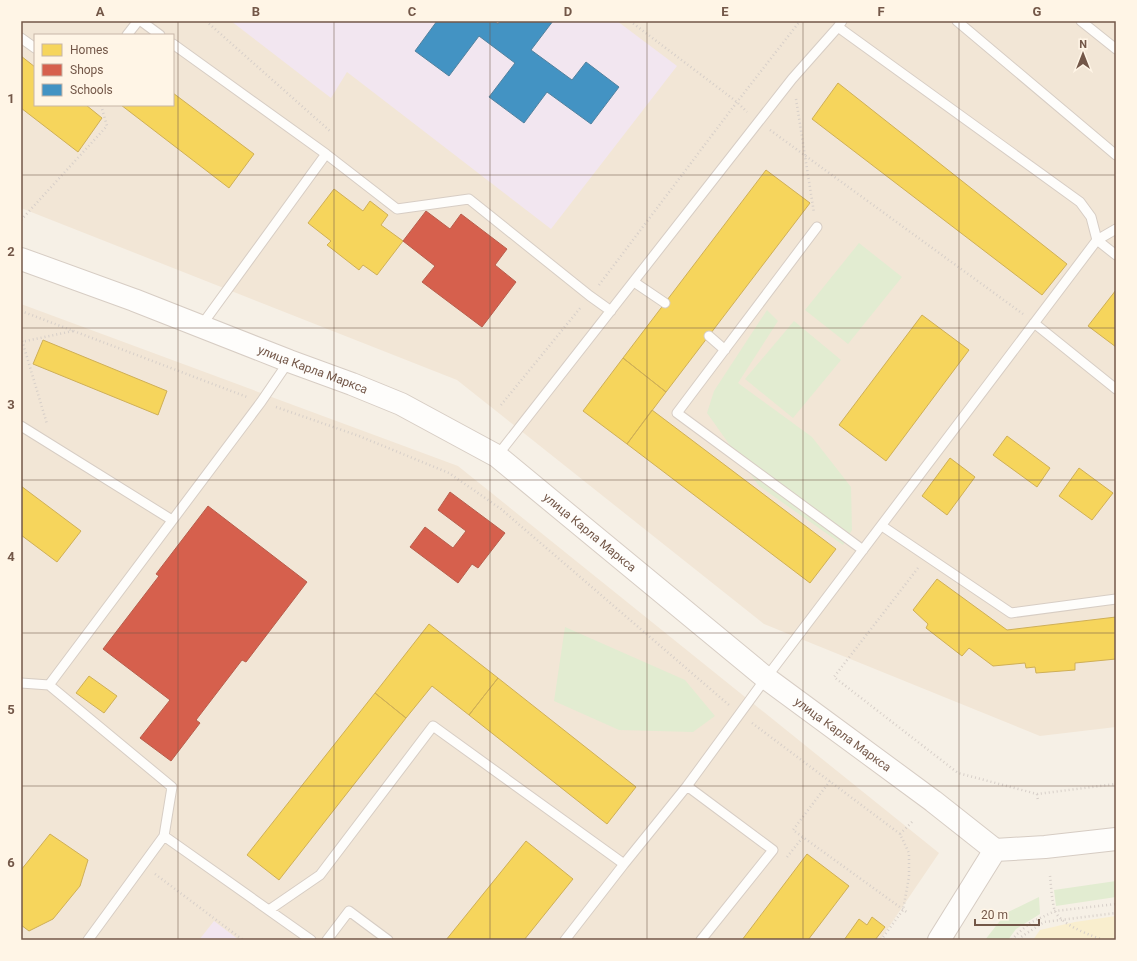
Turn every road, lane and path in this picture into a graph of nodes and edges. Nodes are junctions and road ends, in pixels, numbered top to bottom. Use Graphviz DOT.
graph roads {
  1 [pos="139,21"];
  2 [pos="206,21"];
  3 [pos="630,21"];
  4 [pos="800,21"];
  5 [pos="957,21"];
  6 [pos="1081,21"];
  7 [pos="840,24"];
  8 [pos="128,34"];
  9 [pos="158,34"];
  10 [pos="21,38"];
  11 [pos="174,45"];
  12 [pos="34,47"];
  13 [pos="1116,49"];
  14 [pos="792,79"];
  15 [pos="737,102"];
  16 [pos="102,106"];
  17 [pos="758,122"];
  18 [pos="330,131"];
  19 [pos="326,154"];
  20 [pos="805,154"];
  21 [pos="1116,155"];
  22 [pos="21,220"];
  23 [pos="817,227"];
  24 [pos="1116,229"];
  25 [pos="1097,240"];
  26 [pos="1116,255"];
  27 [pos="21,259"];
  28 [pos="634,282"];
  29 [pos="590,296"];
  30 [pos="664,303"];
  31 [pos="611,311"];
  32 [pos="21,312"];
  33 [pos="1034,323"];
  34 [pos="201,326"];
  35 [pos="73,331"];
  36 [pos="709,336"];
  37 [pos="21,337"];
  38 [pos="22,342"];
  39 [pos="725,350"];
  40 [pos="289,361"];
  41 [pos="1116,388"];
  42 [pos="261,402"];
  43 [pos="501,405"];
  44 [pos="21,426"];
  45 [pos="54,447"];
  46 [pos="497,456"];
  47 [pos="172,520"];
  48 [pos="882,526"];
  49 [pos="863,550"];
  50 [pos="927,556"];
  51 [pos="1116,599"];
  52 [pos="766,678"];
  53 [pos="21,683"];
  54 [pos="49,685"];
  55 [pos="740,714"];
  56 [pos="958,773"];
  57 [pos="954,777"];
  58 [pos="830,781"];
  59 [pos="1116,784"];
  60 [pos="687,786"];
  61 [pos="1037,794"];
  62 [pos="1038,801"];
  63 [pos="913,821"];
  64 [pos="900,834"];
  65 [pos="164,836"];
  66 [pos="1116,839"];
  67 [pos="995,850"];
  68 [pos="143,864"];
  69 [pos="624,864"];
  70 [pos="1050,876"];
  71 [pos="1116,904"];
  72 [pos="269,910"];
  73 [pos="903,910"];
  74 [pos="1055,911"];
  75 [pos="908,913"];
  76 [pos="1116,913"];
  77 [pos="1062,920"];
  78 [pos="88,940"];
  79 [pos="243,940"];
  80 [pos="311,940"];
  81 [pos="327,940"];
  82 [pos="388,940"];
  83 [pos="565,940"];
  84 [pos="701,940"];
  85 [pos="880,940"];
  86 [pos="939,940"];
  87 [pos="1012,940"];
  88 [pos="1019,940"];
  89 [pos="1103,940"];
  1 -- 8 [label="lane"];
  1 -- 9 [label="lane"];
  2 -- 18 [label="path"];
  3 -- 15 [label="path"];
  4 -- 15 [label="path"];
  5 -- 21 [label="lane"];
  6 -- 13 [label="lane"];
  7 -- 14 [label="lane"];
  7 -- 25 [label="lane"];
  10 -- 12 [label="lane"];
  11 -- 19 [label="lane"];
  14 -- 17 [label="lane"];
  14 -- 20 [label="path"];
  15 -- 17 [label="path"];
  15 -- 29 [label="path"];
  16 -- 22 [label="path"];
  17 -- 20 [label="path"];
  17 -- 28 [label="lane"];
  19 -- 29 [label="lane"];
  19 -- 34 [label="lane"];
  20 -- 23 [label="path"];
  20 -- 33 [label="path"];
  23 -- 39 [label="lane"];
  24 -- 25 [label="lane"];
  25 -- 26 [label="lane"];
  25 -- 33 [label="lane"];
  27 -- 34 [label="street, улица Карла Маркса"];
  28 -- 30 [label="lane"];
  28 -- 31 [label="lane"];
  29 -- 31 [label="lane"];
  29 -- 43 [label="path"];
  31 -- 46 [label="lane"];
  32 -- 35 [label="path"];
  33 -- 41 [label="lane"];
  33 -- 48 [label="lane"];
  34 -- 40 [label="street, улица Карла Маркса"];
  35 -- 38 [label="path"];
  35 -- 42 [label="path"];
  36 -- 39 [label="lane"];
  37 -- 38 [label="path"];
  38 -- 45 [label="path"];
  39 -- 49 [label="lane"];
  40 -- 42 [label="lane"];
  40 -- 46 [label="street, улица Карла Маркса"];
  42 -- 47 [label="lane"];
  42 -- 55 [label="path"];
  44 -- 45 [label="lane"];
  45 -- 47 [label="lane"];
  46 -- 52 [label="street, улица Карла Маркса"];
  47 -- 54 [label="lane"];
  48 -- 49 [label="lane"];
  48 -- 50 [label="lane"];
  49 -- 52 [label="lane"];
  50 -- 51 [label="lane"];
  50 -- 56 [label="path"];
  52 -- 55 [label="lane"];
  52 -- 67 [label="street, улица Карла Маркса"];
  53 -- 54 [label="lane"];
  54 -- 65 [label="lane"];
  55 -- 58 [label="path"];
  55 -- 60 [label="lane"];
  56 -- 57 [label="path"];
  56 -- 61 [label="path"];
  58 -- 64 [label="path"];
  58 -- 73 [label="path"];
  59 -- 61 [label="path"];
  60 -- 69 [label="lane"];
  60 -- 84 [label="lane"];
  61 -- 62 [label="path"];
  63 -- 64 [label="path"];
  64 -- 73 [label="path"];
  65 -- 68 [label="lane"];
  65 -- 72 [label="lane"];
  66 -- 67 [label="street"];
  67 -- 86 [label="street"];
  68 -- 78 [label="lane"];
  68 -- 79 [label="path"];
  69 -- 72 [label="lane"];
  69 -- 83 [label="lane"];
  70 -- 74 [label="path"];
  71 -- 74 [label="path"];
  72 -- 80 [label="lane"];
  73 -- 75 [label="path"];
  73 -- 85 [label="path"];
  74 -- 77 [label="path"];
  74 -- 87 [label="path"];
  76 -- 77 [label="path"];
  77 -- 88 [label="path"];
  77 -- 89 [label="path"];
  81 -- 82 [label="lane"];
}
